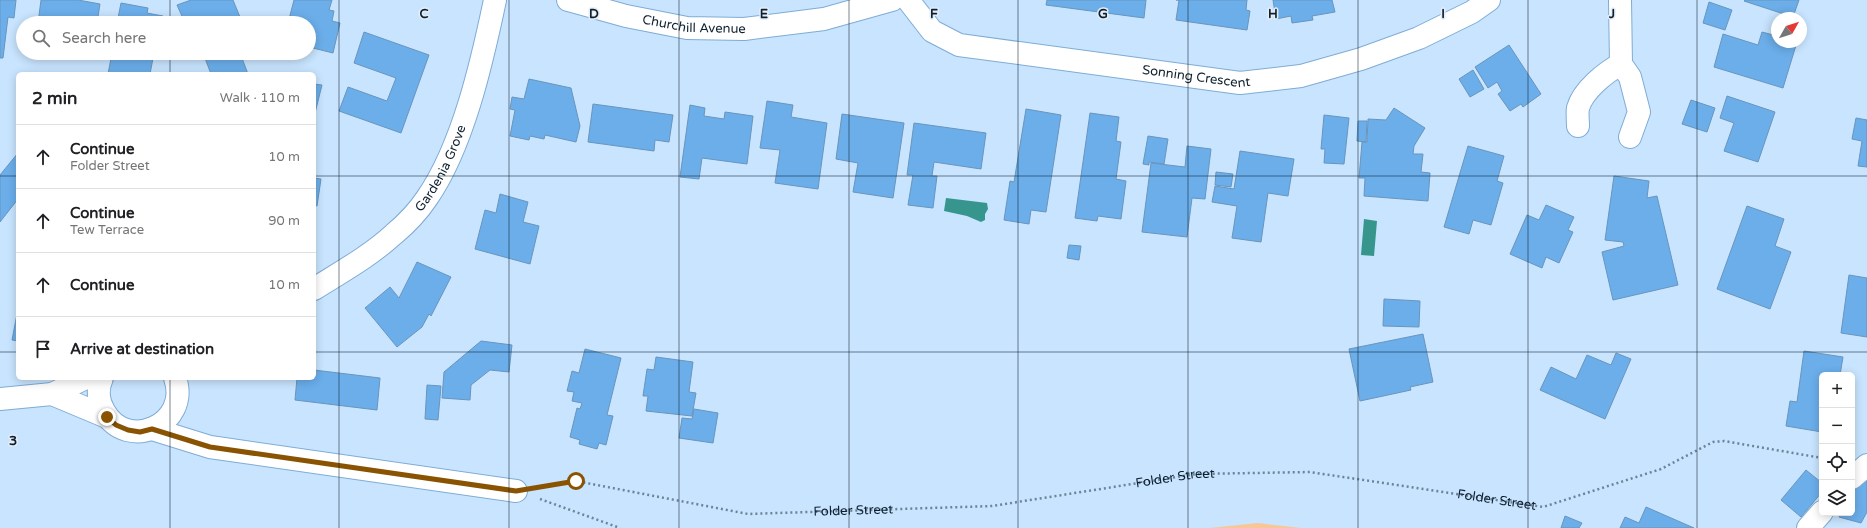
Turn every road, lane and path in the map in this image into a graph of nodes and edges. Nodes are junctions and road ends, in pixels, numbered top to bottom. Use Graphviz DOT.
graph roads {
  1 [pos="495,0"];
  2 [pos="568,0"];
  3 [pos="892,0"];
  4 [pos="908,0"];
  5 [pos="1489,0"];
  6 [pos="1620,0"];
  7 [pos="1621,64"];
  8 [pos="1578,126"];
  9 [pos="1630,137"];
  10 [pos="316,288"];
  11 [pos="82,380"];
  12 [pos="101,380"];
  13 [pos="178,380"];
  14 [pos="52,394"];
  15 [pos="0,398"];
  16 [pos="173,411"];
  17 [pos="107,417"];
  18 [pos="152,429"];
  19 [pos="210,447"];
  20 [pos="1819,457"];
  21 [pos="1867,465"];
  22 [pos="1855,475"];
  23 [pos="516,491"];
  24 [pos="1819,515"];
  25 [pos="620,528"];
  26 [pos="1808,528"];
  1 -- 10 [label="street, Gardenia Grove"];
  2 -- 3 [label="street, Churchill Avenue"];
  4 -- 5 [label="street, Sonning Crescent"];
  6 -- 7 [label="street"];
  7 -- 8 [label="street"];
  7 -- 9 [label="street"];
  11 -- 14 [label="street"];
  12 -- 17 [label="street"];
  13 -- 16 [label="street"];
  14 -- 15 [label="street"];
  14 -- 17 [label="street"];
  16 -- 18 [label="street"];
  16 -- 19 [label="street"];
  17 -- 18 [label="street"];
  18 -- 19 [label="street"];
  19 -- 23 [label="street"];
  20 -- 23 [label="path, Folder Street"];
  21 -- 22 [label="street"];
  23 -- 25 [label="path"];
  24 -- 26 [label="street"];
}
